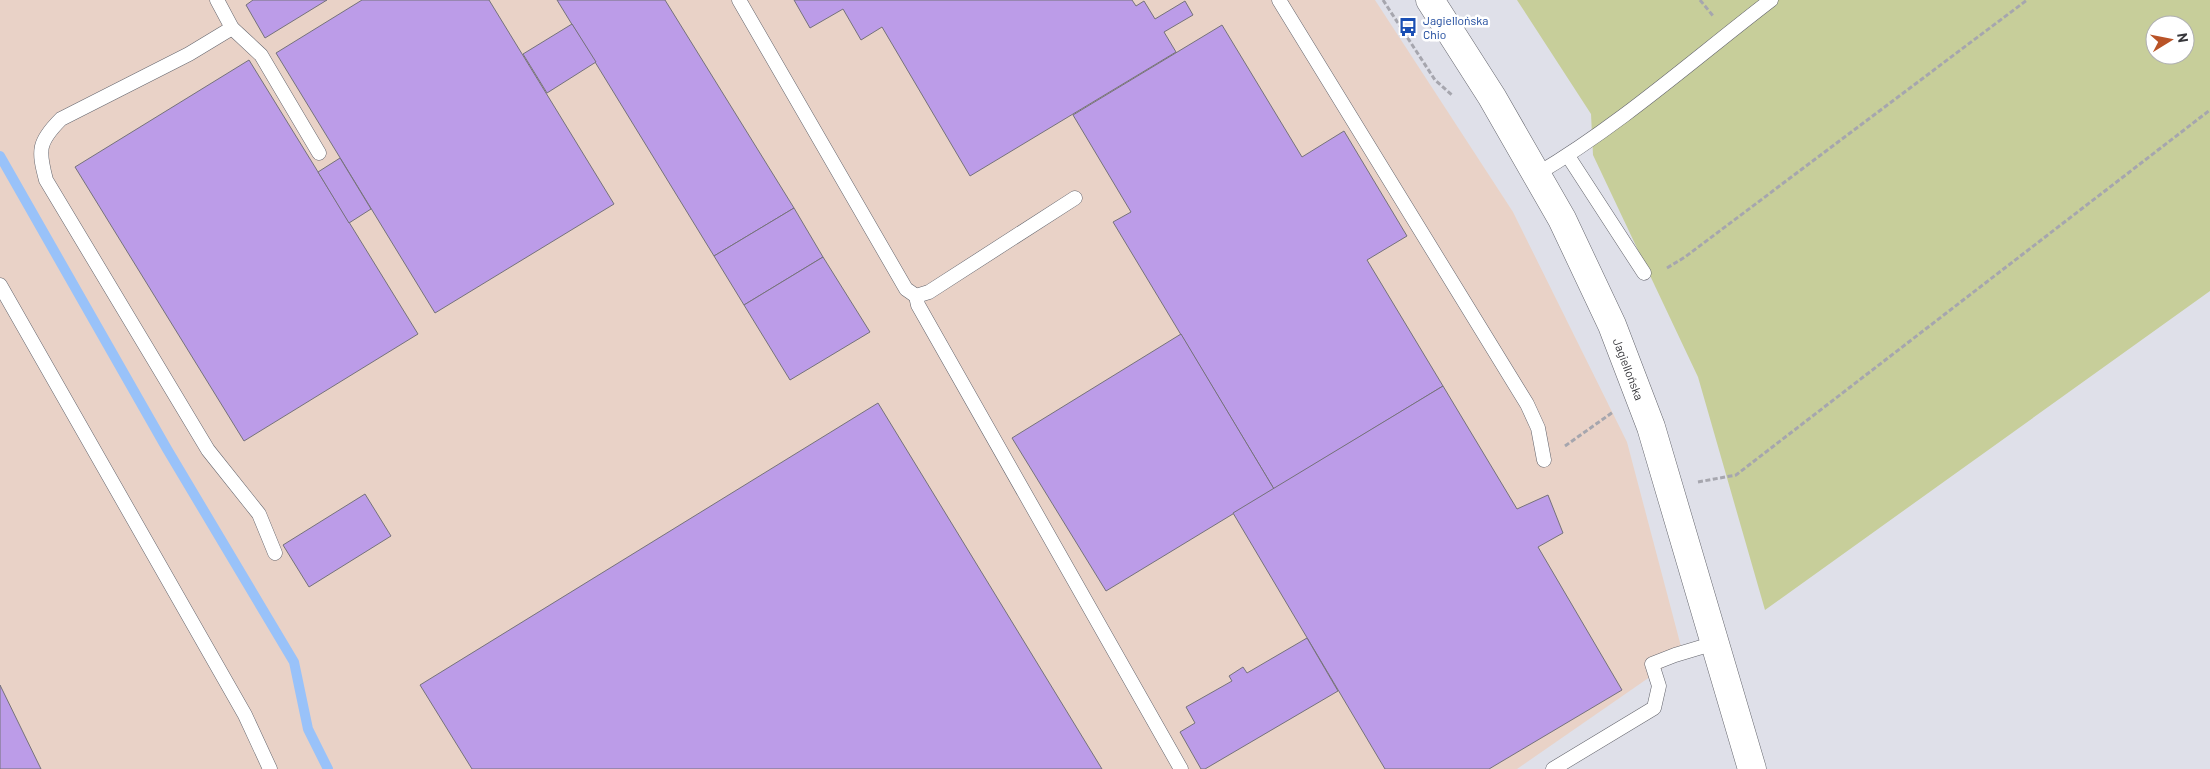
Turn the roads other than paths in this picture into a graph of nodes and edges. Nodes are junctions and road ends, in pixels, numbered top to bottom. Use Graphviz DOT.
graph roads {
  1 [pos="217,0"];
  2 [pos="739,0"];
  3 [pos="1279,0"];
  4 [pos="1430,0"];
  5 [pos="1771,0"];
  6 [pos="232,28"];
  7 [pos="319,153"];
  8 [pos="1568,156"];
  9 [pos="1537,174"];
  10 [pos="1075,198"];
  11 [pos="1644,272"];
  12 [pos="0,285"];
  13 [pos="916,296"];
  14 [pos="1544,460"];
  15 [pos="275,553"];
  16 [pos="1715,643"];
  17 [pos="270,769"];
  18 [pos="1181,769"];
  19 [pos="1553,769"];
  20 [pos="1752,769"];
  1 -- 6 [label="lane"];
  2 -- 13 [label="lane"];
  3 -- 14 [label="lane"];
  4 -- 9 [label="street, Jagiellońska"];
  5 -- 8 [label="lane"];
  6 -- 7 [label="lane"];
  6 -- 15 [label="lane"];
  8 -- 9 [label="lane"];
  8 -- 11 [label="lane"];
  9 -- 16 [label="street, Jagiellońska"];
  10 -- 13 [label="lane"];
  12 -- 17 [label="lane"];
  13 -- 18 [label="lane"];
  16 -- 19 [label="lane"];
  16 -- 20 [label="street, Jagiellońska"];
}
